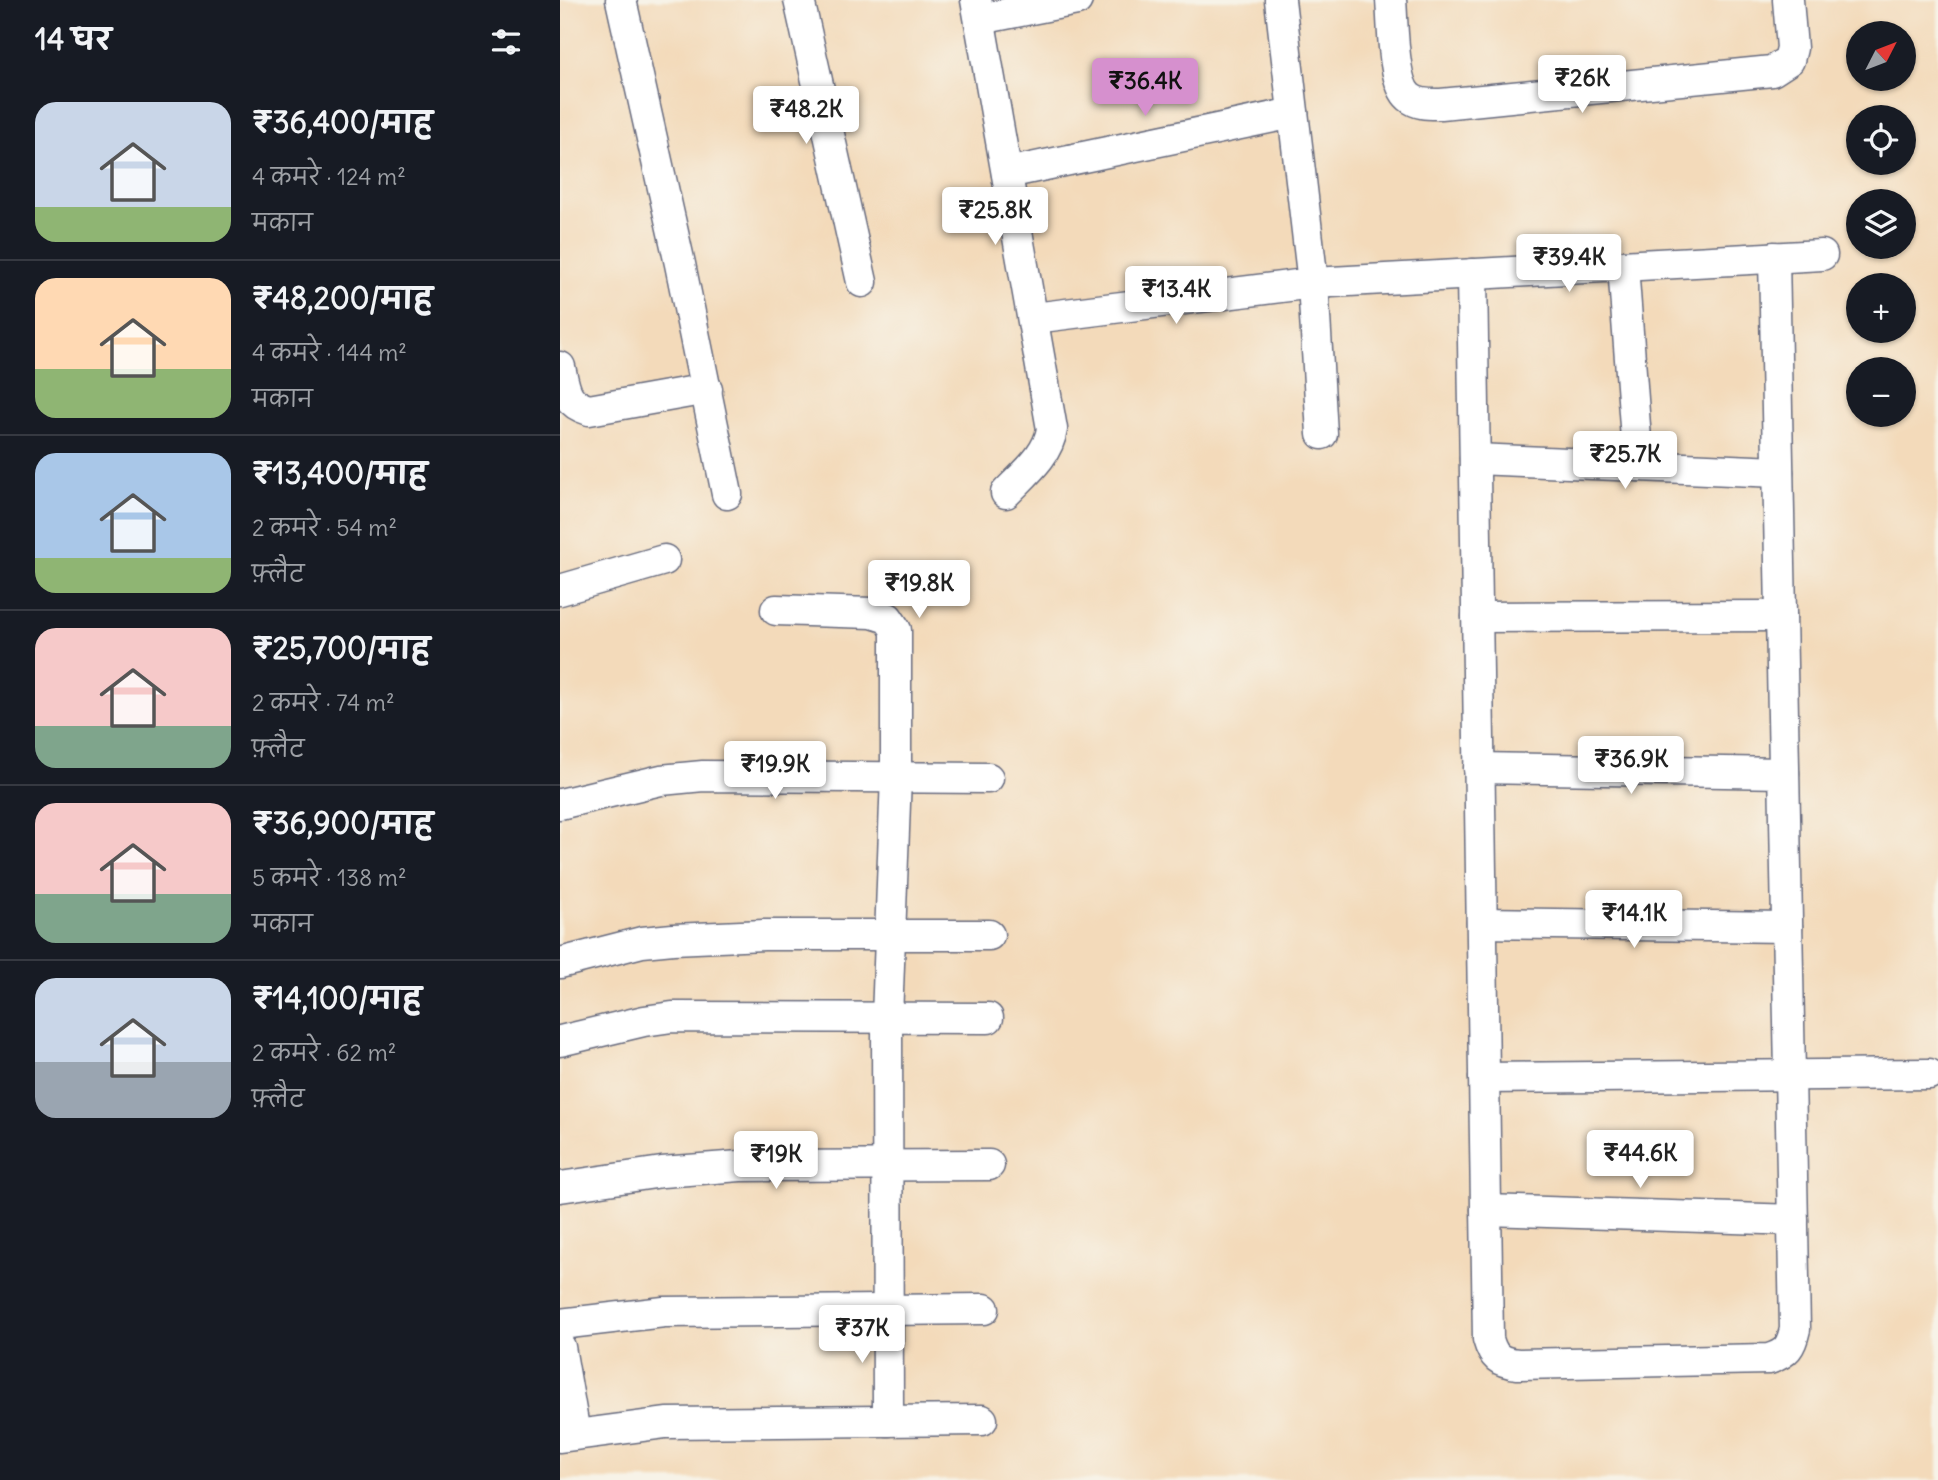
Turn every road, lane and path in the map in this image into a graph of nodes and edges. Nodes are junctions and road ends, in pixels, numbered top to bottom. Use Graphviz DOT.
graph roads {
  1 [pos="621,0"];
  2 [pos="799,0"];
  3 [pos="1077,0"];
  4 [pos="1280,0"];
  5 [pos="1391,0"];
  6 [pos="1788,0"];
  7 [pos="978,9"];
  8 [pos="1293,113"];
  9 [pos="1007,173"];
  10 [pos="1822,255"];
  11 [pos="1774,257"];
  12 [pos="1623,266"];
  13 [pos="1472,274"];
  14 [pos="862,282"];
  15 [pos="1312,283"];
  16 [pos="1034,318"];
  17 [pos="560,366"];
  18 [pos="706,389"];
  19 [pos="1321,433"];
  20 [pos="1475,459"];
  21 [pos="1638,466"];
  22 [pos="1778,472"];
  23 [pos="1006,493"];
  24 [pos="727,494"];
  25 [pos="664,560"];
  26 [pos="560,590"];
  27 [pos="776,610"];
  28 [pos="1781,616"];
  29 [pos="1477,617"];
  30 [pos="1479,768"];
  31 [pos="1784,774"];
  32 [pos="896,776"];
  33 [pos="988,778"];
  34 [pos="560,804"];
  35 [pos="1482,923"];
  36 [pos="1787,927"];
  37 [pos="891,935"];
  38 [pos="989,935"];
  39 [pos="560,963"];
  40 [pos="887,1018"];
  41 [pos="988,1018"];
  42 [pos="560,1041"];
  43 [pos="1929,1074"];
  44 [pos="1790,1077"];
  45 [pos="1484,1078"];
  46 [pos="887,1165"];
  47 [pos="989,1165"];
  48 [pos="560,1187"];
  49 [pos="1486,1210"];
  50 [pos="1793,1220"];
  51 [pos="887,1309"];
  52 [pos="984,1309"];
  53 [pos="560,1324"];
  54 [pos="560,1346"];
  55 [pos="982,1420"];
  56 [pos="888,1421"];
  57 [pos="567,1435"];
  1 -- 18 [label="street"];
  2 -- 14 [label="street"];
  3 -- 7 [label="street"];
  4 -- 8 [label="street"];
  5 -- 6 [label="street"];
  7 -- 9 [label="street"];
  8 -- 9 [label="street"];
  8 -- 15 [label="street"];
  9 -- 16 [label="street"];
  10 -- 11 [label="street"];
  11 -- 12 [label="street"];
  11 -- 22 [label="street"];
  12 -- 13 [label="street"];
  12 -- 21 [label="street"];
  13 -- 15 [label="street"];
  13 -- 20 [label="street"];
  15 -- 16 [label="street"];
  15 -- 19 [label="street"];
  16 -- 23 [label="street"];
  17 -- 18 [label="street"];
  18 -- 24 [label="street"];
  20 -- 21 [label="street"];
  20 -- 29 [label="street"];
  21 -- 22 [label="street"];
  22 -- 28 [label="street"];
  25 -- 26 [label="street"];
  27 -- 32 [label="street"];
  28 -- 29 [label="street"];
  28 -- 31 [label="street"];
  29 -- 30 [label="street"];
  30 -- 31 [label="street"];
  30 -- 35 [label="street"];
  31 -- 36 [label="street"];
  32 -- 33 [label="street"];
  32 -- 34 [label="street"];
  32 -- 37 [label="street"];
  35 -- 36 [label="street"];
  35 -- 45 [label="street"];
  36 -- 44 [label="street"];
  37 -- 38 [label="street"];
  37 -- 39 [label="street"];
  37 -- 40 [label="street"];
  40 -- 41 [label="street"];
  40 -- 42 [label="street"];
  40 -- 46 [label="street"];
  43 -- 44 [label="street"];
  44 -- 45 [label="street"];
  44 -- 50 [label="street"];
  45 -- 49 [label="street"];
  46 -- 47 [label="street"];
  46 -- 48 [label="street"];
  46 -- 51 [label="street"];
  49 -- 50 [label="street"];
  49 -- 50 [label="street"];
  51 -- 52 [label="street"];
  51 -- 53 [label="street"];
  51 -- 56 [label="street"];
  54 -- 57 [label="street"];
  55 -- 56 [label="street"];
  56 -- 57 [label="street"];
}
